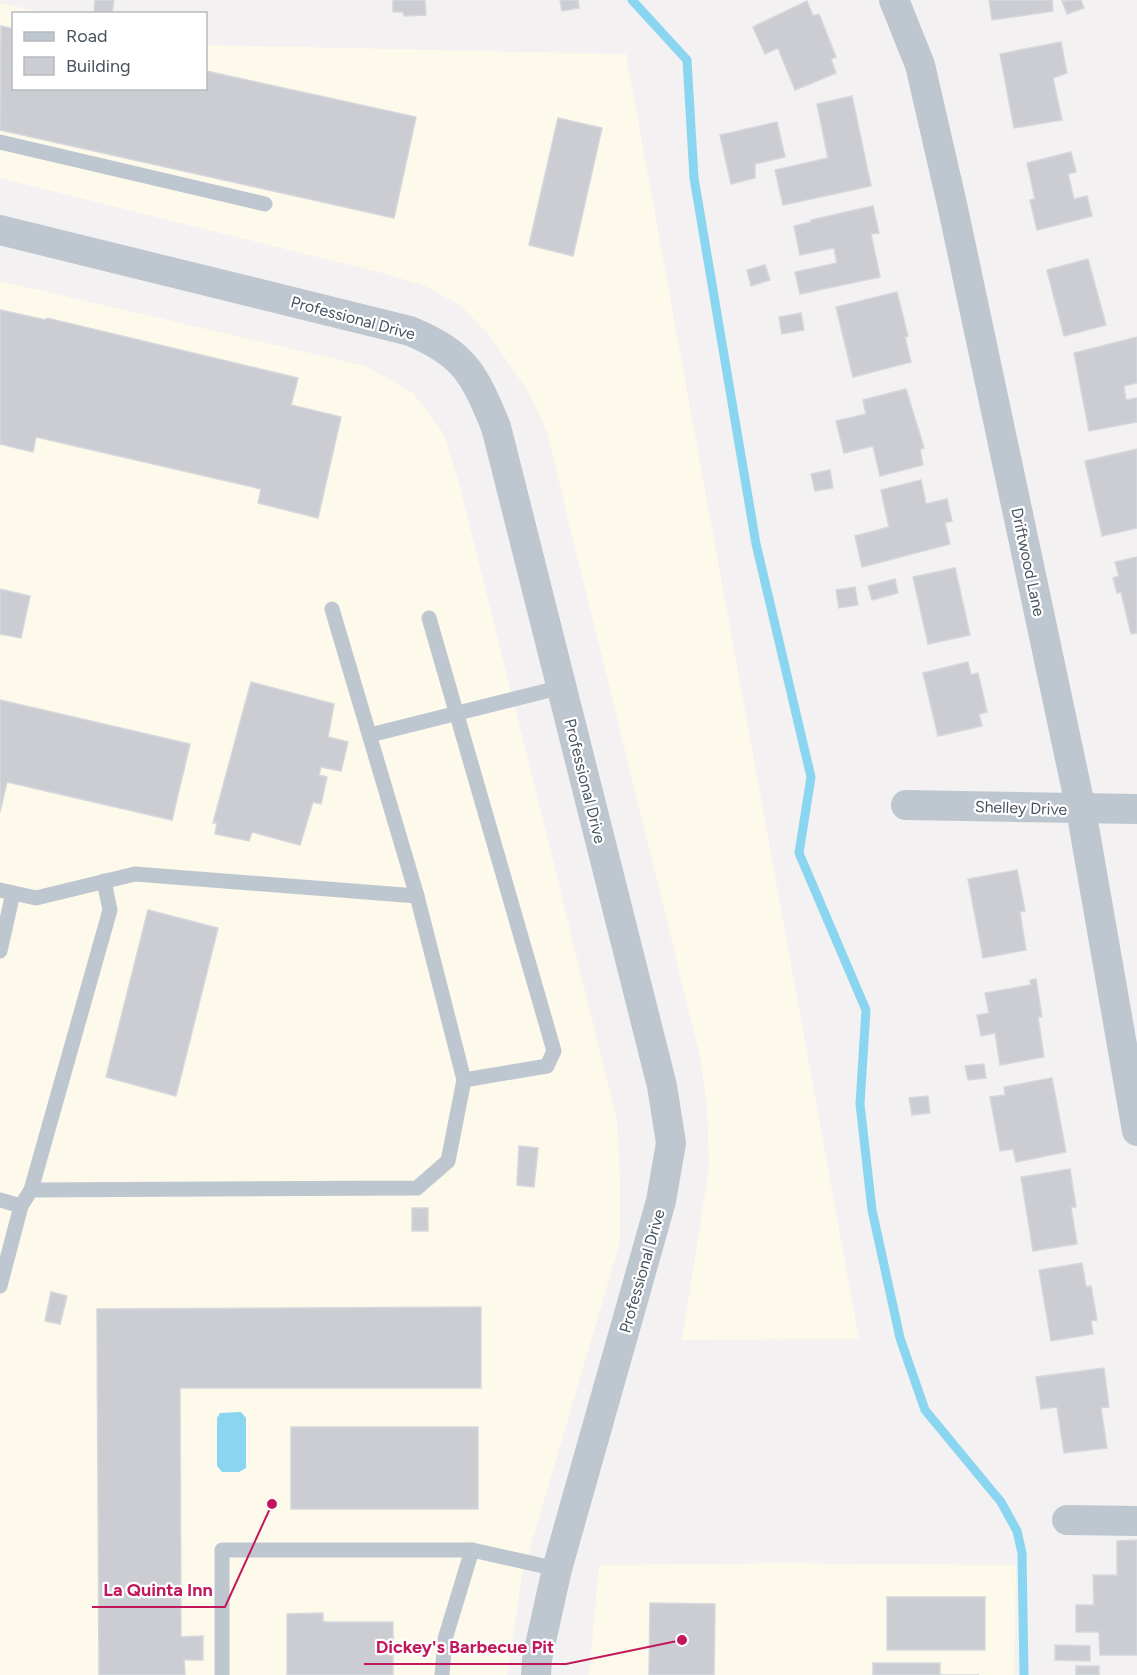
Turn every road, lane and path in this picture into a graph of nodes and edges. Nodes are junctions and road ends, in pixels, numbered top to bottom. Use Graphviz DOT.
graph roads {
  1 [pos="894,0"];
  2 [pos="0,142"];
  3 [pos="265,204"];
  4 [pos="0,230"];
  5 [pos="333,609"];
  6 [pos="429,618"];
  7 [pos="562,687"];
  8 [pos="457,712"];
  9 [pos="370,735"];
  10 [pos="906,805"];
  11 [pos="1137,809"];
  12 [pos="1080,810"];
  13 [pos="104,881"];
  14 [pos="6,892"];
  15 [pos="417,896"];
  16 [pos="0,951"];
  17 [pos="464,1080"];
  18 [pos="1137,1131"];
  19 [pos="31,1190"];
  20 [pos="0,1200"];
  21 [pos="21,1206"];
  22 [pos="0,1286"];
  23 [pos="1067,1520"];
  24 [pos="1137,1521"];
  25 [pos="472,1550"];
  26 [pos="557,1569"];
  27 [pos="222,1675"];
  28 [pos="442,1675"];
  29 [pos="536,1675"];
  1 -- 12 [label="street, Driftwood Lane"];
  2 -- 3 [label="lane"];
  4 -- 7 [label="street, Professional Drive"];
  5 -- 9 [label="lane"];
  6 -- 8 [label="lane"];
  7 -- 8 [label="lane"];
  7 -- 26 [label="street, Professional Drive"];
  8 -- 9 [label="lane"];
  8 -- 17 [label="lane"];
  9 -- 15 [label="lane"];
  10 -- 12 [label="street, Shelley Drive"];
  11 -- 12 [label="street, Shelley Drive"];
  12 -- 18 [label="street, Driftwood Lane"];
  13 -- 14 [label="lane"];
  13 -- 15 [label="lane"];
  13 -- 19 [label="lane"];
  14 -- 16 [label="lane"];
  15 -- 17 [label="lane"];
  17 -- 19 [label="lane"];
  19 -- 21 [label="lane"];
  20 -- 21 [label="lane"];
  21 -- 22 [label="lane"];
  23 -- 24 [label="street"];
  25 -- 26 [label="lane"];
  25 -- 27 [label="lane"];
  25 -- 28 [label="lane"];
  26 -- 29 [label="street, Professional Drive"];
}
